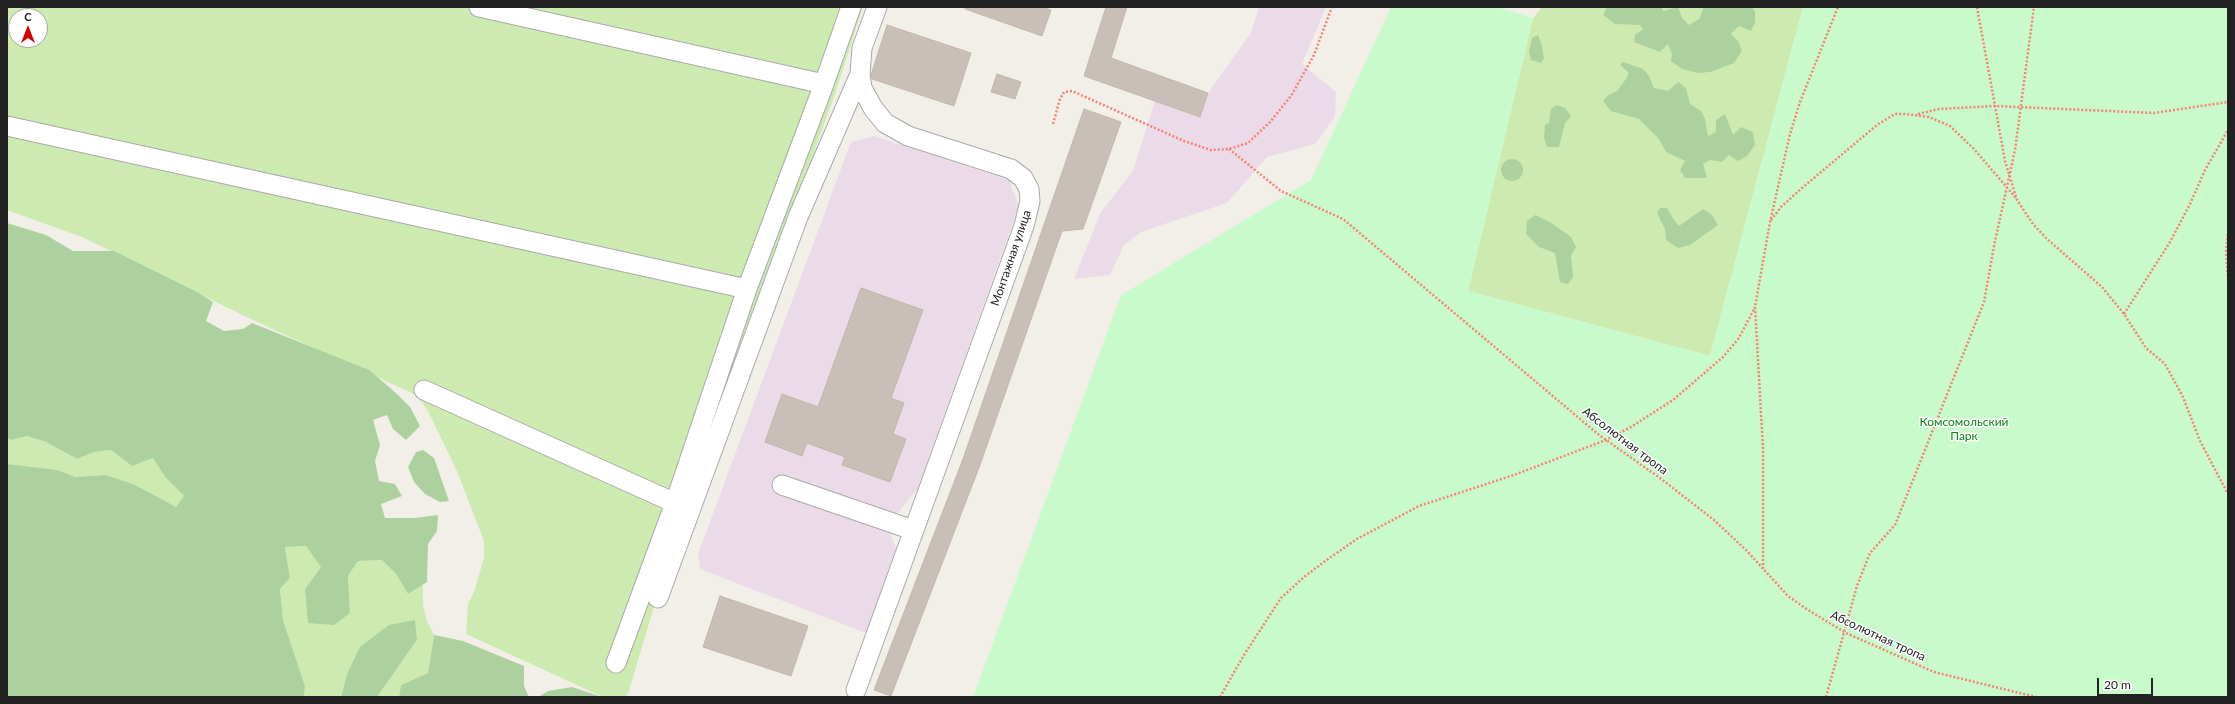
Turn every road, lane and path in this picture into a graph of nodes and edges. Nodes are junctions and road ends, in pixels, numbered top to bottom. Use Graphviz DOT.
graph roads {
  1 [pos="479,7"];
  2 [pos="851,7"];
  3 [pos="877,7"];
  4 [pos="1332,7"];
  5 [pos="1838,7"];
  6 [pos="1977,7"];
  7 [pos="2034,7"];
  8 [pos="860,74"];
  9 [pos="824,84"];
  10 [pos="2228,102"];
  11 [pos="1995,106"];
  12 [pos="2021,106"];
  13 [pos="1917,114"];
  14 [pos="1053,124"];
  15 [pos="7,126"];
  16 [pos="2228,130"];
  17 [pos="1229,149"];
  18 [pos="2010,179"];
  19 [pos="2008,189"];
  20 [pos="2017,200"];
  21 [pos="1770,222"];
  22 [pos="2228,234"];
  23 [pos="2228,278"];
  24 [pos="747,289"];
  25 [pos="1755,307"];
  26 [pos="2124,314"];
  27 [pos="424,390"];
  28 [pos="1606,440"];
  29 [pos="782,485"];
  30 [pos="2228,494"];
  31 [pos="675,503"];
  32 [pos="913,530"];
  33 [pos="1763,568"];
  34 [pos="658,598"];
  35 [pos="1846,634"];
  36 [pos="616,662"];
  37 [pos="856,690"];
  38 [pos="1220,697"];
  39 [pos="1826,697"];
  40 [pos="2036,697"];
  1 -- 9 [label="street"];
  2 -- 9 [label="street"];
  3 -- 8 [label="street, Монтажная улица"];
  4 -- 17 [label="path"];
  5 -- 21 [label="path"];
  6 -- 11 [label="path"];
  7 -- 12 [label="path"];
  8 -- 32 [label="street, Монтажная улица"];
  8 -- 34 [label="street"];
  9 -- 24 [label="street"];
  10 -- 12 [label="path"];
  11 -- 12 [label="path"];
  11 -- 13 [label="path"];
  11 -- 18 [label="path"];
  12 -- 18 [label="path"];
  13 -- 19 [label="path"];
  13 -- 21 [label="path"];
  14 -- 17 [label="path"];
  15 -- 24 [label="street"];
  16 -- 26 [label="path"];
  17 -- 28 [label="path, Абсолютная тропа"];
  18 -- 19 [label="path"];
  18 -- 20 [label="path"];
  19 -- 20 [label="path"];
  19 -- 35 [label="path"];
  20 -- 26 [label="path"];
  21 -- 25 [label="path"];
  22 -- 23 [label="path"];
  24 -- 31 [label="street"];
  25 -- 28 [label="path"];
  25 -- 33 [label="path"];
  26 -- 30 [label="path"];
  27 -- 31 [label="street"];
  28 -- 33 [label="path, Абсолютная тропа"];
  28 -- 38 [label="path"];
  29 -- 32 [label="street"];
  31 -- 36 [label="street"];
  32 -- 37 [label="street, Монтажная улица"];
  33 -- 35 [label="path, Абсолютная тропа"];
  35 -- 39 [label="path"];
  35 -- 40 [label="path, Абсолютная тропа"];
}
